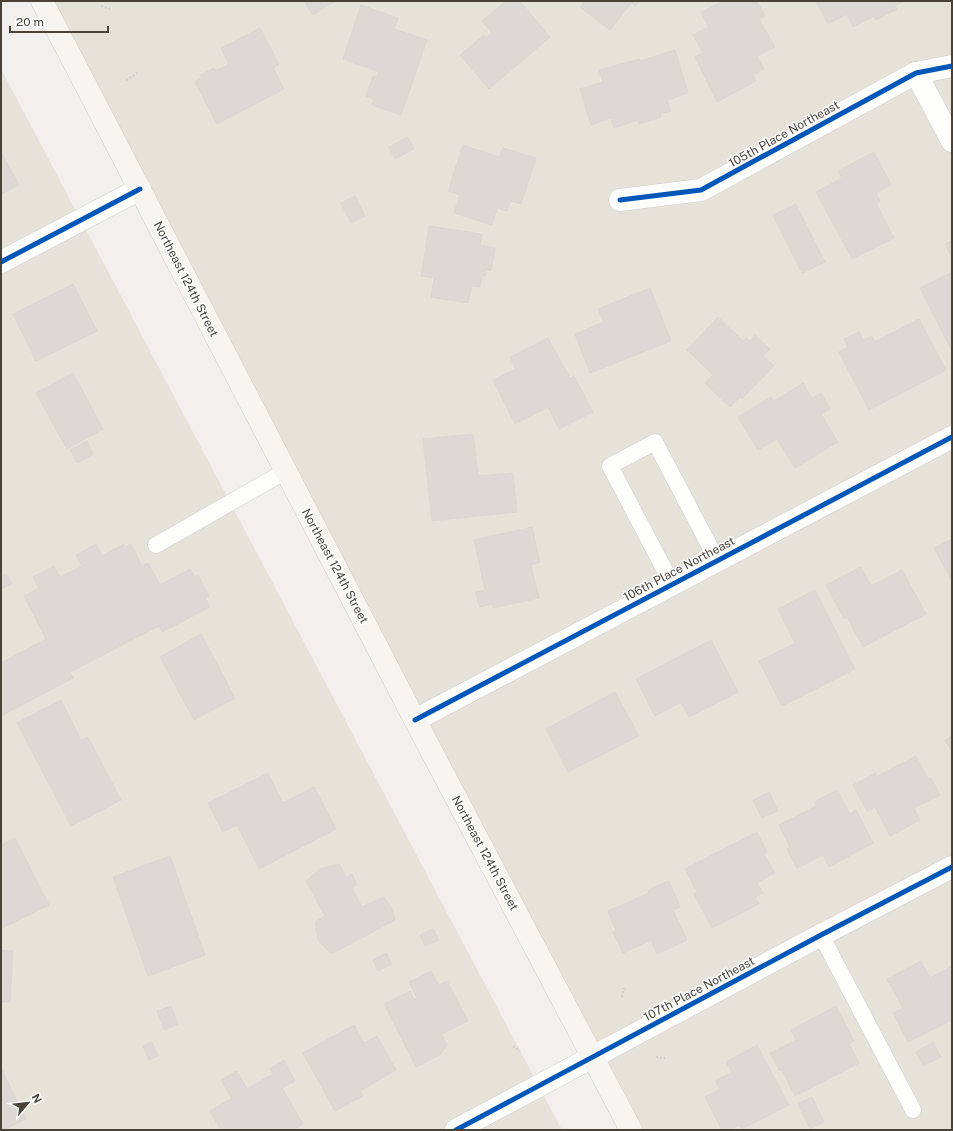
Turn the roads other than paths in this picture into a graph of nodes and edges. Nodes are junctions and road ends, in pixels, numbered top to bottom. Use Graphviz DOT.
graph roads {
  1 [pos="42,1"];
  2 [pos="952,66"];
  3 [pos="916,73"];
  4 [pos="952,141"];
  5 [pos="140,189"];
  6 [pos="620,200"];
  7 [pos="1,262"];
  8 [pos="952,437"];
  9 [pos="286,471"];
  10 [pos="156,545"];
  11 [pos="717,560"];
  12 [pos="672,584"];
  13 [pos="415,720"];
  14 [pos="952,867"];
  15 [pos="821,935"];
  16 [pos="593,1057"];
  17 [pos="913,1110"];
  18 [pos="456,1130"];
  19 [pos="631,1130"];
  1 -- 5 [label="main road, Northeast 124th Street"];
  2 -- 3 [label="street, 105th Place Northeast"];
  3 -- 4 [label="street"];
  3 -- 6 [label="street, 105th Place Northeast"];
  5 -- 7 [label="street"];
  5 -- 9 [label="main road, Northeast 124th Street"];
  8 -- 11 [label="street, 106th Place Northeast"];
  9 -- 10 [label="lane"];
  9 -- 13 [label="main road, Northeast 124th Street"];
  11 -- 12 [label="street, 106th Place Northeast"];
  11 -- 12 [label="lane"];
  12 -- 13 [label="street, 106th Place Northeast"];
  13 -- 16 [label="main road, Northeast 124th Street"];
  14 -- 15 [label="street, 107th Place Northeast"];
  15 -- 16 [label="street, 107th Place Northeast"];
  15 -- 17 [label="lane"];
  16 -- 18 [label="street, 107th Place Northeast"];
  16 -- 19 [label="main road, Northeast 124th Street"];
}
